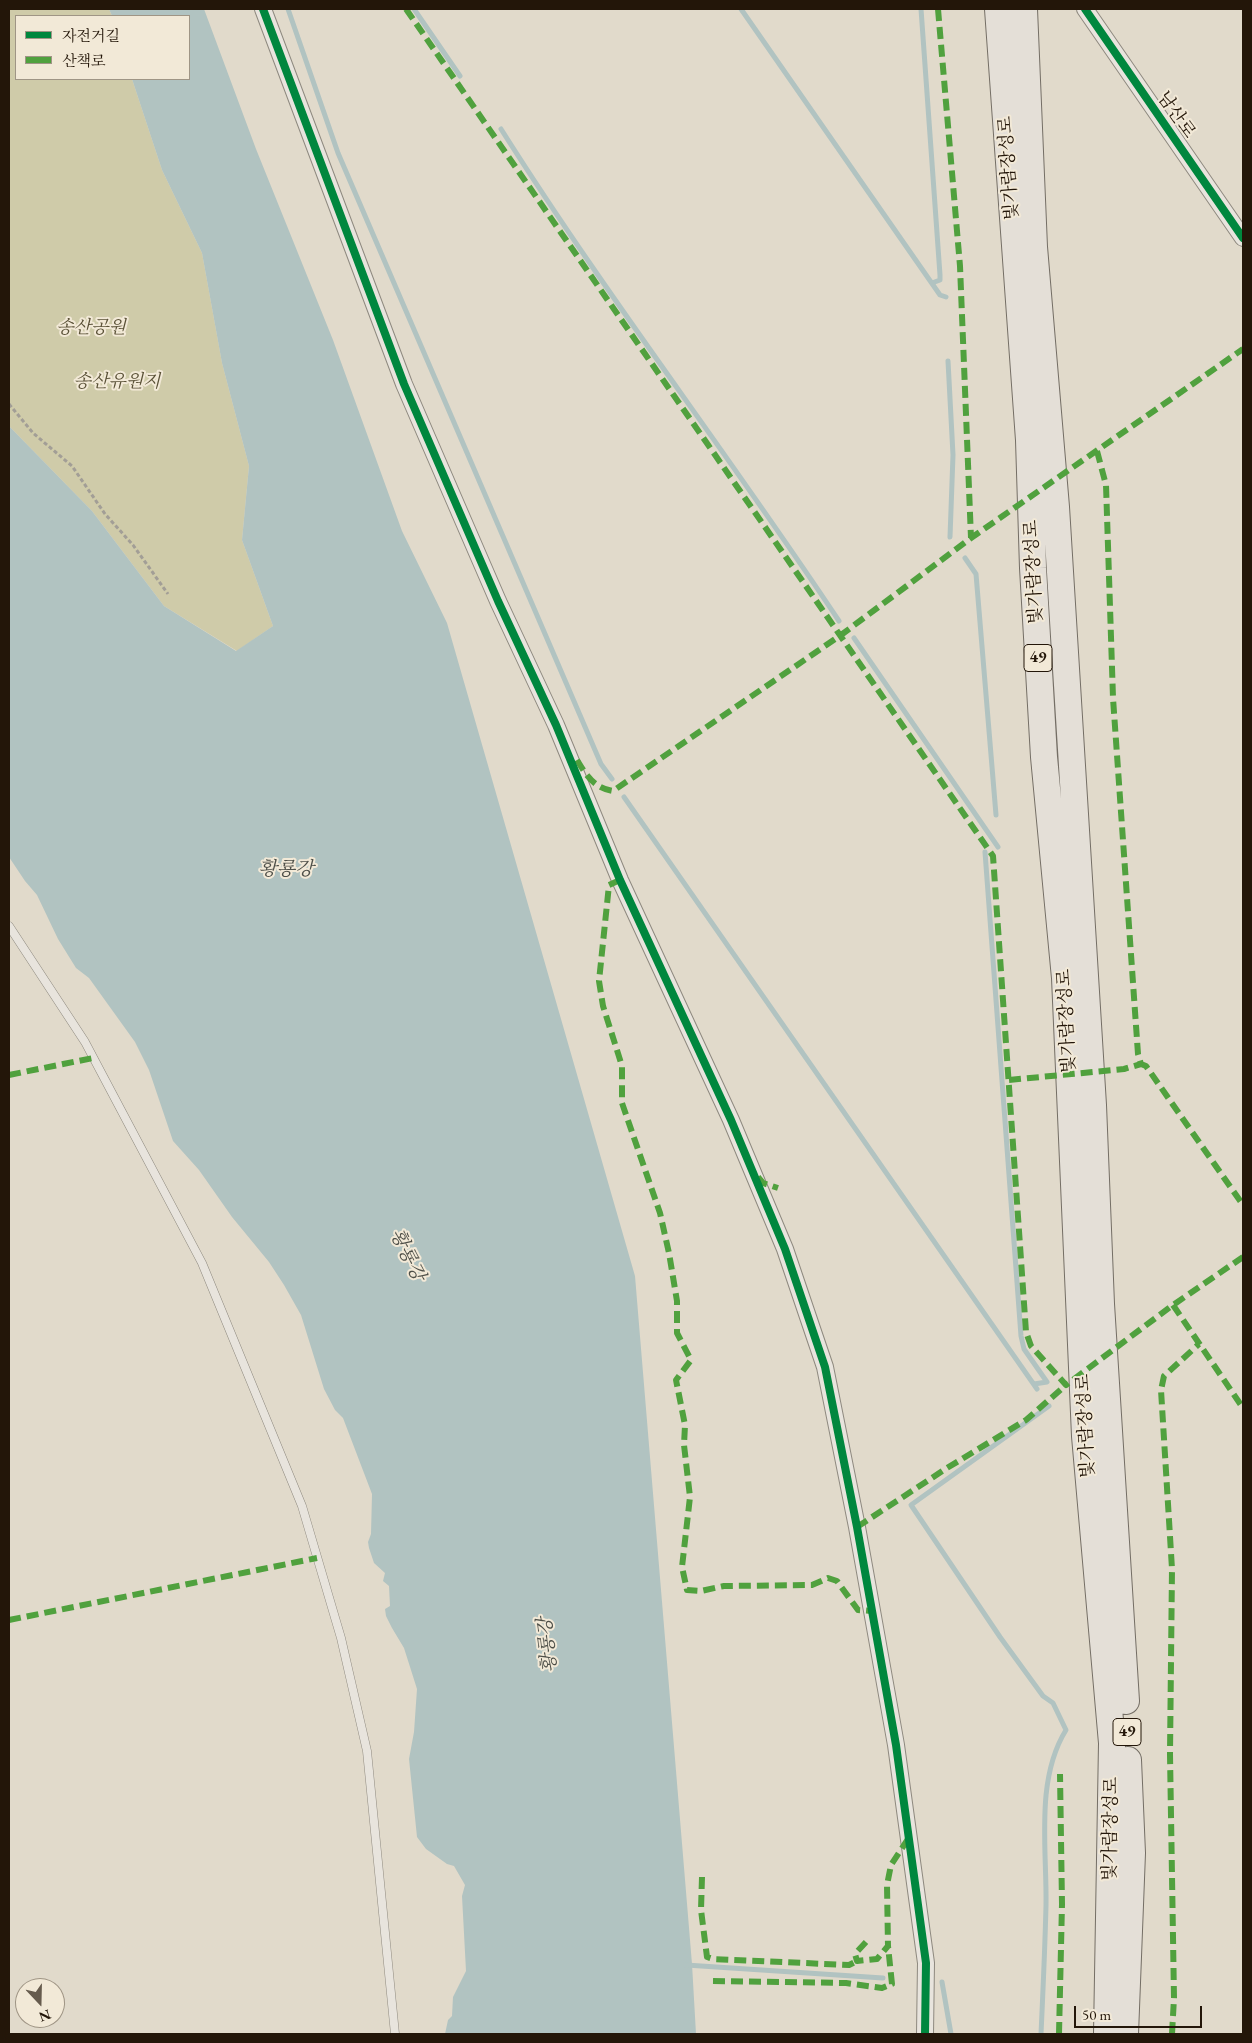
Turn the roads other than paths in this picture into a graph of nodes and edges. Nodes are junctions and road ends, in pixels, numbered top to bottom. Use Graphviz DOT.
graph roads {
  1 [pos="263,9"];
  2 [pos="998,9"];
  3 [pos="1024,9"];
  4 [pos="1085,9"];
  5 [pos="1243,238"];
  6 [pos="9,926"];
  7 [pos="1090,1306"];
  8 [pos="1097,1433"];
  9 [pos="395,2034"];
  10 [pos="925,2034"];
  11 [pos="1107,2034"];
  12 [pos="1125,2034"];
  1 -- 10 [label="street"];
  2 -- 7 [label="highway, 빛가람장성로 / 49"];
  3 -- 7 [label="highway, 빛가람장성로 / 49"];
  4 -- 5 [label="street, 남산로"];
  6 -- 9 [label="lane"];
  7 -- 8 [label="highway, 빛가람장성로 / 49"];
  8 -- 11 [label="highway, 빛가람장성로 / 49"];
  8 -- 12 [label="highway, 빛가람장성로 / 49"];
}
